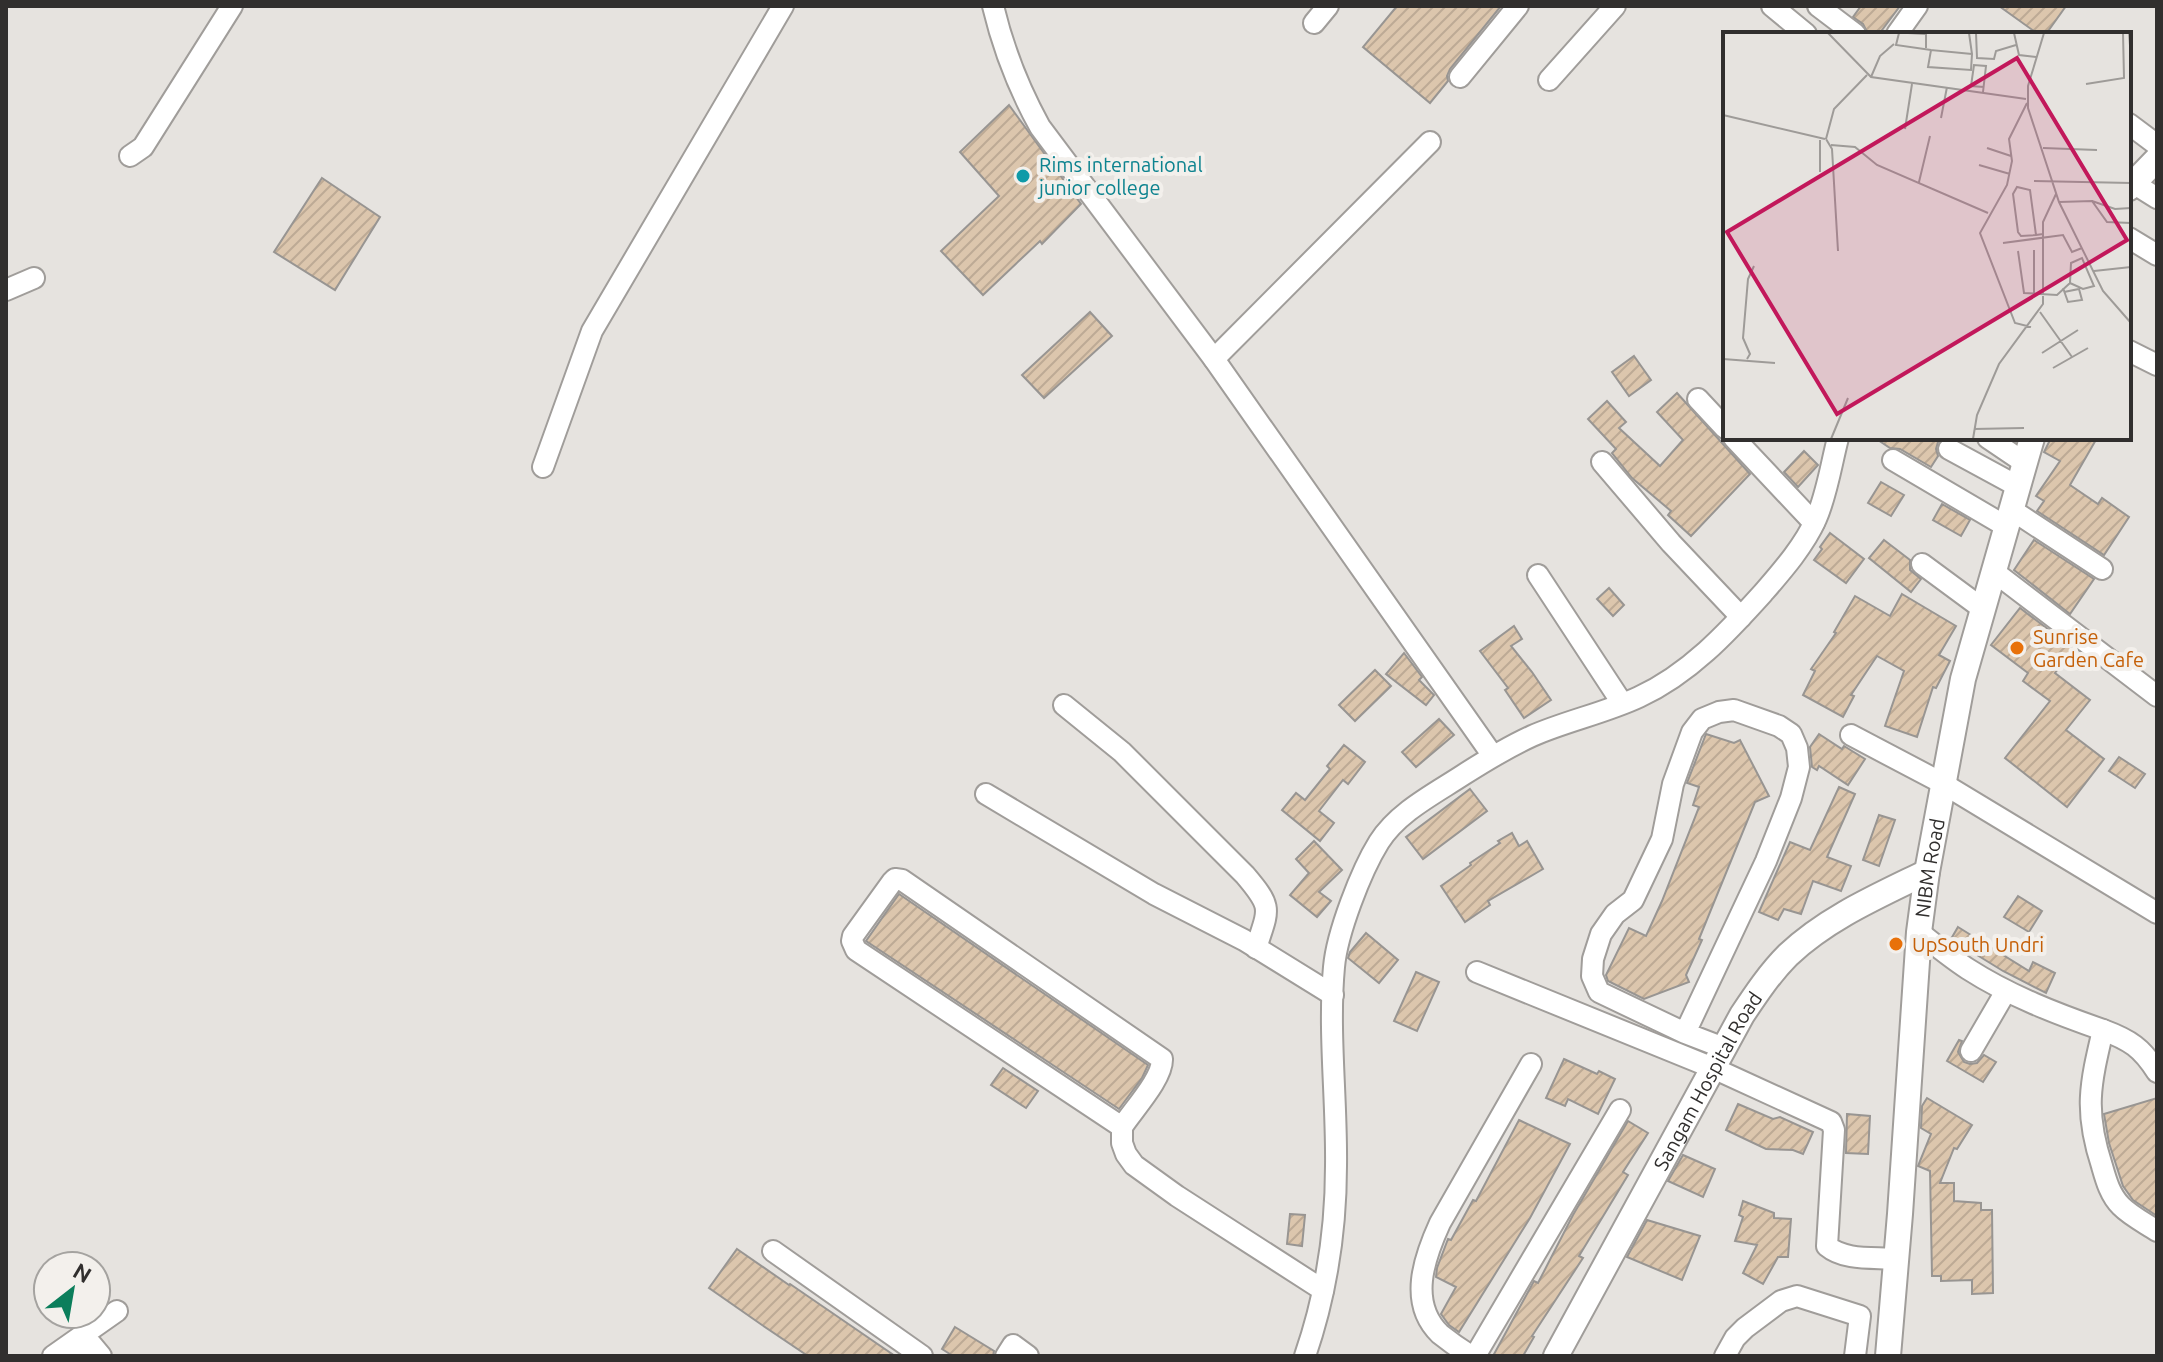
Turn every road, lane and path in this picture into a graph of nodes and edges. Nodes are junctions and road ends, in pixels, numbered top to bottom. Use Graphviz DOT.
graph roads {
  1 [pos="232,6"];
  2 [pos="783,6"];
  3 [pos="993,6"];
  4 [pos="1328,6"];
  5 [pos="1518,6"];
  6 [pos="1615,6"];
  7 [pos="1772,6"];
  8 [pos="1818,6"];
  9 [pos="1917,6"];
  10 [pos="1314,23"];
  11 [pos="1804,32"];
  12 [pos="1852,32"];
  13 [pos="1898,32"];
  14 [pos="1460,77"];
  15 [pos="1549,80"];
  16 [pos="2131,126"];
  17 [pos="1430,142"];
  18 [pos="2157,145"];
  19 [pos="130,156"];
  20 [pos="2157,159"];
  21 [pos="2131,186"];
  22 [pos="2157,198"];
  23 [pos="2131,239"];
  24 [pos="2157,255"];
  25 [pos="34,278"];
  26 [pos="6,290"];
  27 [pos="2131,352"];
  28 [pos="1214,359"];
  29 [pos="2157,365"];
  30 [pos="1698,399"];
  31 [pos="1723,426"];
  32 [pos="1736,440"];
  33 [pos="1838,440"];
  34 [pos="1989,440"];
  35 [pos="2031,440"];
  36 [pos="1949,449"];
  37 [pos="1893,460"];
  38 [pos="1602,462"];
  39 [pos="543,467"];
  40 [pos="2016,497"];
  41 [pos="1814,523"];
  42 [pos="1922,564"];
  43 [pos="2102,569"];
  44 [pos="1993,571"];
  45 [pos="1538,575"];
  46 [pos="1983,609"];
  47 [pos="1741,617"];
  48 [pos="2157,696"];
  49 [pos="1622,703"];
  50 [pos="1064,705"];
  51 [pos="1851,735"];
  52 [pos="1493,756"];
  53 [pos="1942,783"];
  54 [pos="986,794"];
  55 [pos="1927,872"];
  56 [pos="2157,913"];
  57 [pos="1919,932"];
  58 [pos="1256,948"];
  59 [pos="1477,972"];
  60 [pos="2006,991"];
  61 [pos="1333,995"];
  62 [pos="2103,1030"];
  63 [pos="1685,1033"];
  64 [pos="1971,1051"];
  65 [pos="1718,1058"];
  66 [pos="1531,1064"];
  67 [pos="2157,1072"];
  68 [pos="1620,1110"];
  69 [pos="1122,1127"];
  70 [pos="2157,1231"];
  71 [pos="773,1251"];
  72 [pos="1896,1259"];
  73 [pos="1323,1290"];
  74 [pos="117,1311"];
  75 [pos="53,1356"];
  76 [pos="74,1356"];
  77 [pos="101,1356"];
  78 [pos="922,1356"];
  79 [pos="1006,1356"];
  80 [pos="1028,1356"];
  81 [pos="1305,1356"];
  82 [pos="1473,1356"];
  83 [pos="1556,1356"];
  84 [pos="1725,1356"];
  85 [pos="1855,1356"];
  86 [pos="1888,1356"];
  1 -- 19 [label="street"];
  2 -- 39 [label="street"];
  3 -- 28 [label="street"];
  4 -- 10 [label="street"];
  5 -- 14 [label="street"];
  6 -- 15 [label="street"];
  7 -- 11 [label="street"];
  8 -- 12 [label="street"];
  9 -- 13 [label="street"];
  16 -- 18 [label="street"];
  17 -- 28 [label="street"];
  20 -- 21 [label="main road"];
  21 -- 22 [label="street"];
  23 -- 24 [label="street"];
  25 -- 26 [label="street"];
  27 -- 29 [label="street"];
  28 -- 52 [label="street"];
  30 -- 31 [label="street"];
  32 -- 41 [label="street"];
  33 -- 41 [label="street"];
  34 -- 40 [label="street"];
  35 -- 40 [label="main road, NIBM Road"];
  36 -- 40 [label="street"];
  37 -- 40 [label="street"];
  38 -- 47 [label="street"];
  40 -- 43 [label="street"];
  40 -- 44 [label="main road, NIBM Road"];
  41 -- 47 [label="street"];
  42 -- 46 [label="street"];
  44 -- 46 [label="main road, NIBM Road"];
  44 -- 48 [label="street"];
  45 -- 49 [label="street"];
  46 -- 53 [label="main road, NIBM Road"];
  47 -- 49 [label="street"];
  49 -- 52 [label="street"];
  50 -- 58 [label="street"];
  51 -- 53 [label="street"];
  52 -- 61 [label="street"];
  53 -- 55 [label="main road, NIBM Road"];
  53 -- 56 [label="street"];
  54 -- 58 [label="street"];
  55 -- 57 [label="main road, NIBM Road"];
  55 -- 65 [label="main road, Sangam Hospital Road"];
  57 -- 60 [label="street"];
  57 -- 72 [label="main road, NIBM Road"];
  58 -- 61 [label="street"];
  59 -- 65 [label="street"];
  60 -- 62 [label="street"];
  60 -- 64 [label="street"];
  61 -- 73 [label="street"];
  62 -- 67 [label="street"];
  62 -- 70 [label="street"];
  63 -- 63 [label="street"];
  63 -- 65 [label="street"];
  65 -- 72 [label="street"];
  65 -- 83 [label="main road, Sangam Hospital Road"];
  66 -- 82 [label="street"];
  68 -- 82 [label="street"];
  69 -- 69 [label="street"];
  69 -- 73 [label="street"];
  71 -- 78 [label="street"];
  72 -- 86 [label="main road, NIBM Road"];
  73 -- 81 [label="street"];
  74 -- 75 [label="street"];
  76 -- 77 [label="street"];
  79 -- 80 [label="street"];
  84 -- 85 [label="street"];
}
